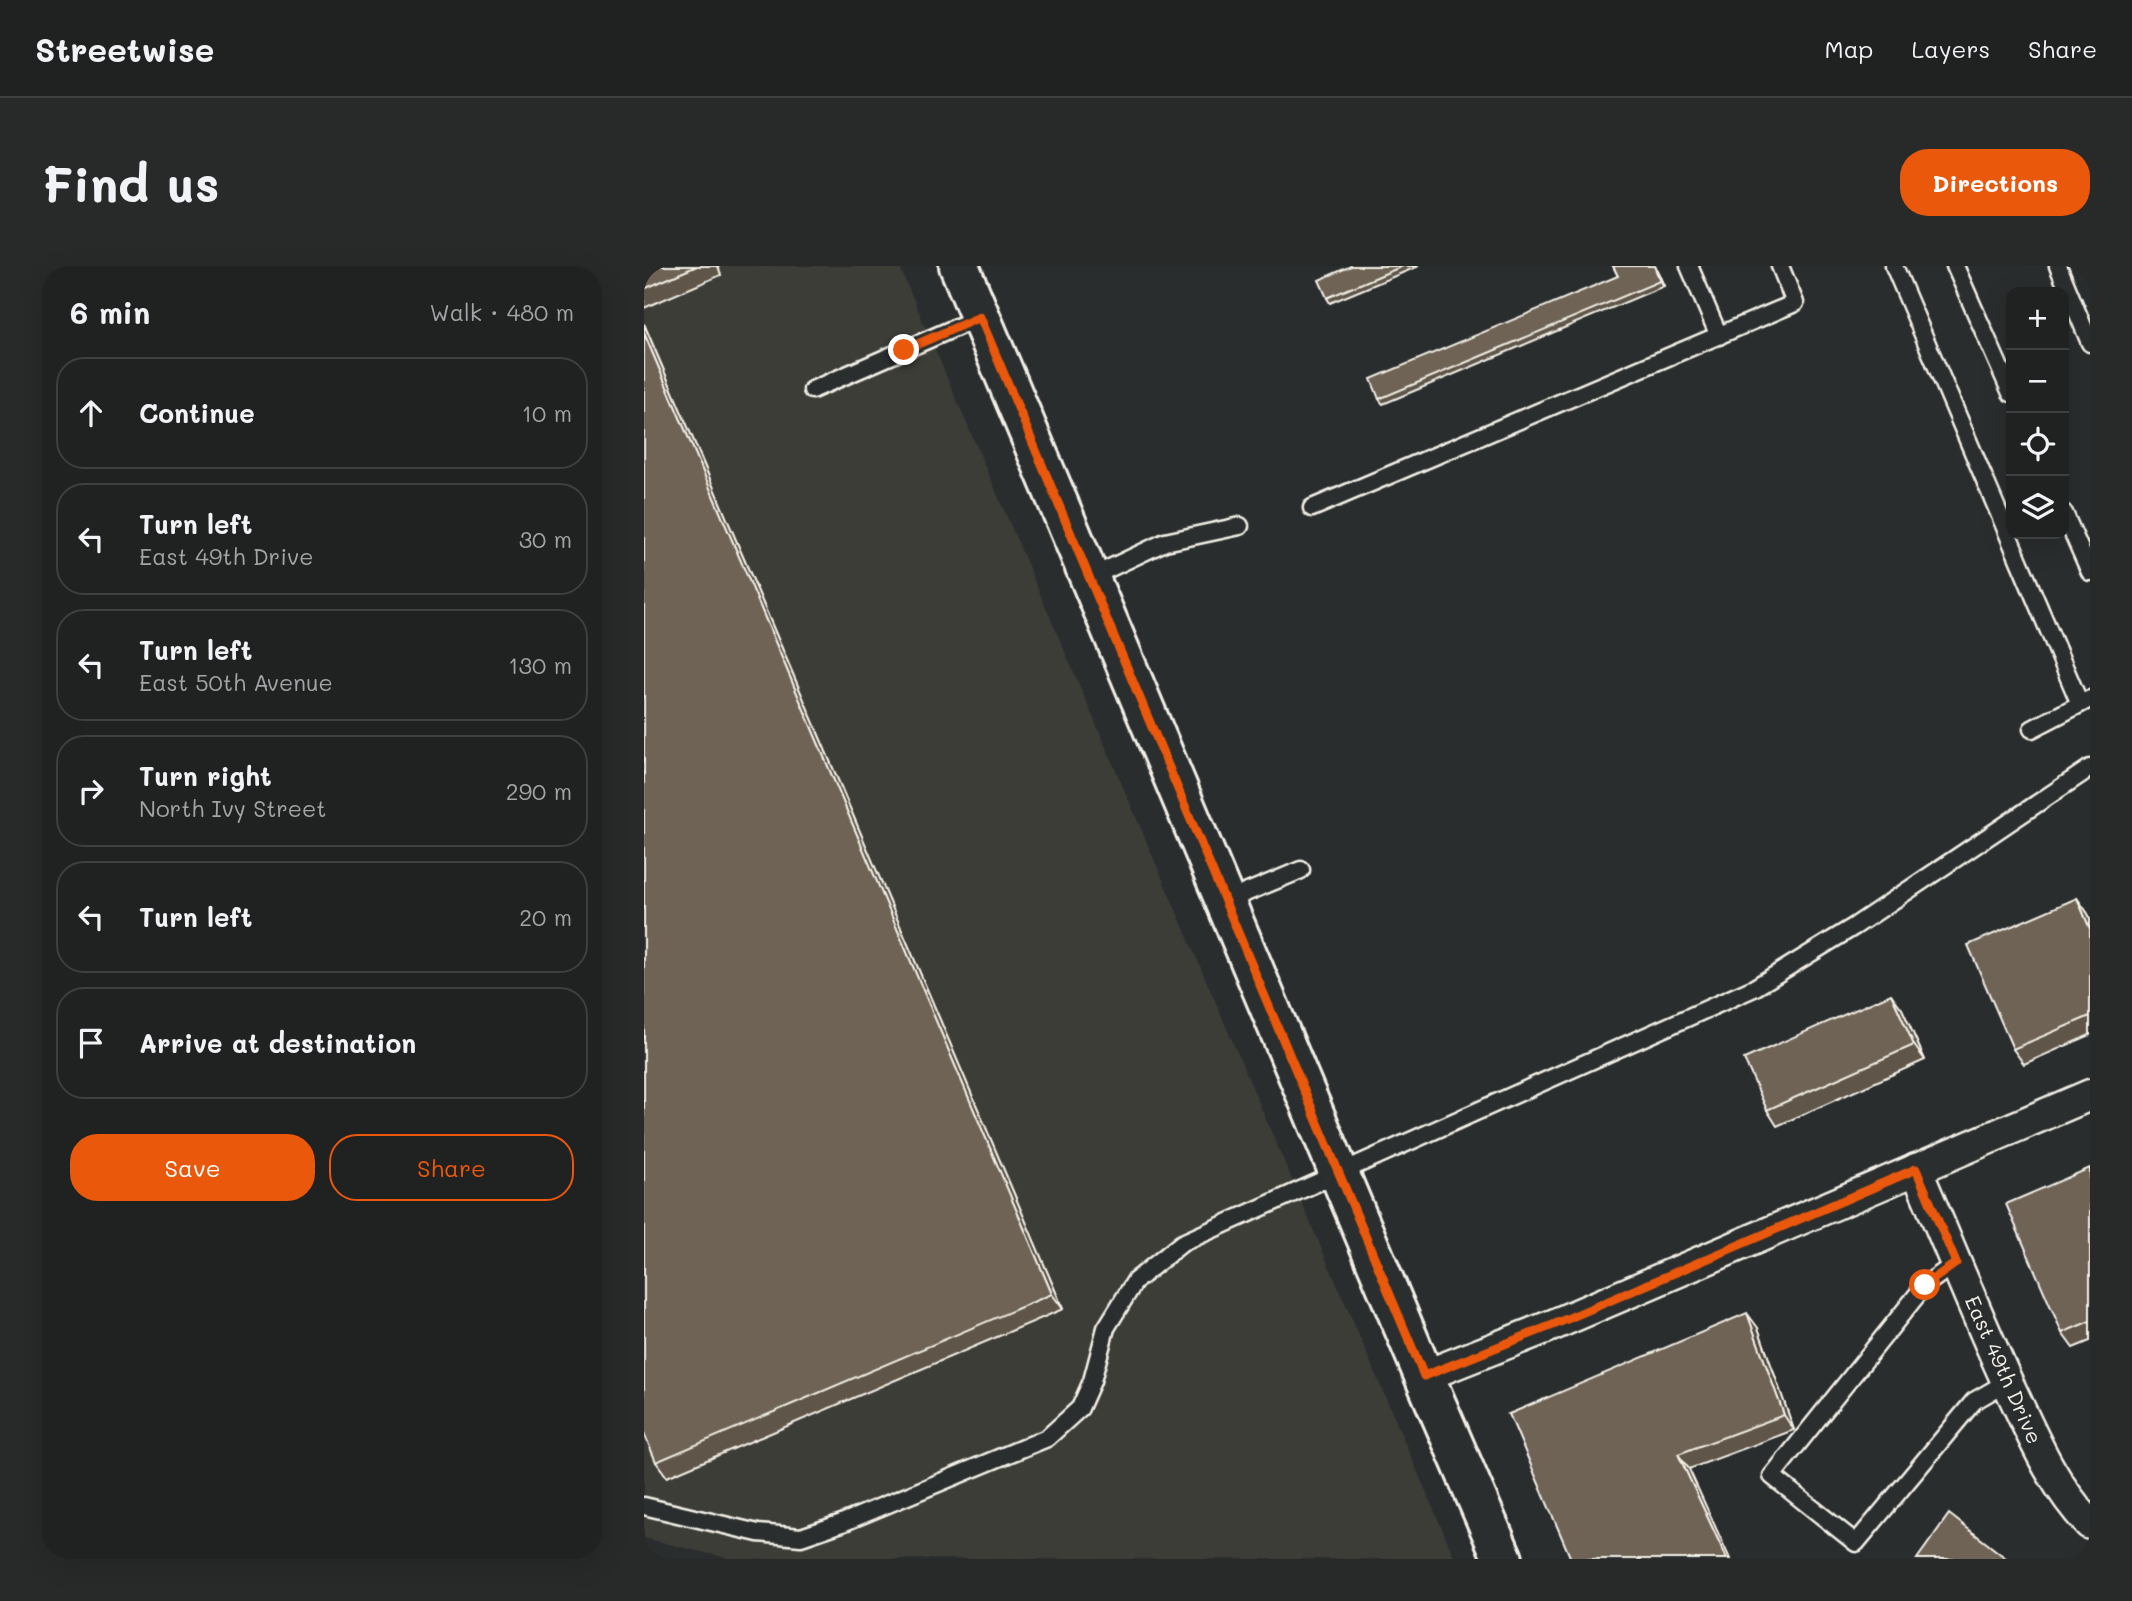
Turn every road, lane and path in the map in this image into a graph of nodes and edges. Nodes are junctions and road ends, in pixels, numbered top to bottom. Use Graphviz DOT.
graph roads {
  1 [pos="959,266"];
  2 [pos="1689,266"];
  3 [pos="1780,266"];
  4 [pos="1894,266"];
  5 [pos="1955,266"];
  6 [pos="2058,266"];
  7 [pos="980,317"];
  8 [pos="1718,336"];
  9 [pos="2090,343"];
  10 [pos="2006,382"];
  11 [pos="812,390"];
  12 [pos="1311,508"];
  13 [pos="2069,524"];
  14 [pos="1240,526"];
  15 [pos="2090,572"];
  16 [pos="1089,578"];
  17 [pos="2085,702"];
  18 [pos="2032,729"];
  19 [pos="2090,768"];
  20 [pos="1301,870"];
  21 [pos="1226,901"];
  22 [pos="2090,1095"];
  23 [pos="1916,1169"];
  24 [pos="1340,1174"];
  25 [pos="1956,1263"];
  26 [pos="1424,1376"];
  27 [pos="2007,1382"];
  28 [pos="644,1506"];
  29 [pos="2090,1524"];
  30 [pos="1503,1559"];
  1 -- 7 [label="street"];
  2 -- 8 [label="lane"];
  3 -- 8 [label="lane"];
  4 -- 17 [label="lane"];
  5 -- 10 [label="lane"];
  6 -- 9 [label="lane"];
  7 -- 11 [label="lane"];
  7 -- 16 [label="street"];
  8 -- 12 [label="lane"];
  13 -- 15 [label="lane"];
  14 -- 16 [label="lane"];
  16 -- 21 [label="street"];
  17 -- 18 [label="lane"];
  19 -- 24 [label="lane"];
  20 -- 21 [label="lane"];
  21 -- 24 [label="street"];
  22 -- 23 [label="street"];
  23 -- 25 [label="street, East 49th Drive"];
  23 -- 26 [label="street"];
  24 -- 26 [label="street"];
  24 -- 28 [label="lane"];
  25 -- 27 [label="street, East 49th Drive"];
  25 -- 27 [label="lane"];
  26 -- 30 [label="street"];
  27 -- 29 [label="street, East 49th Drive"];
}
